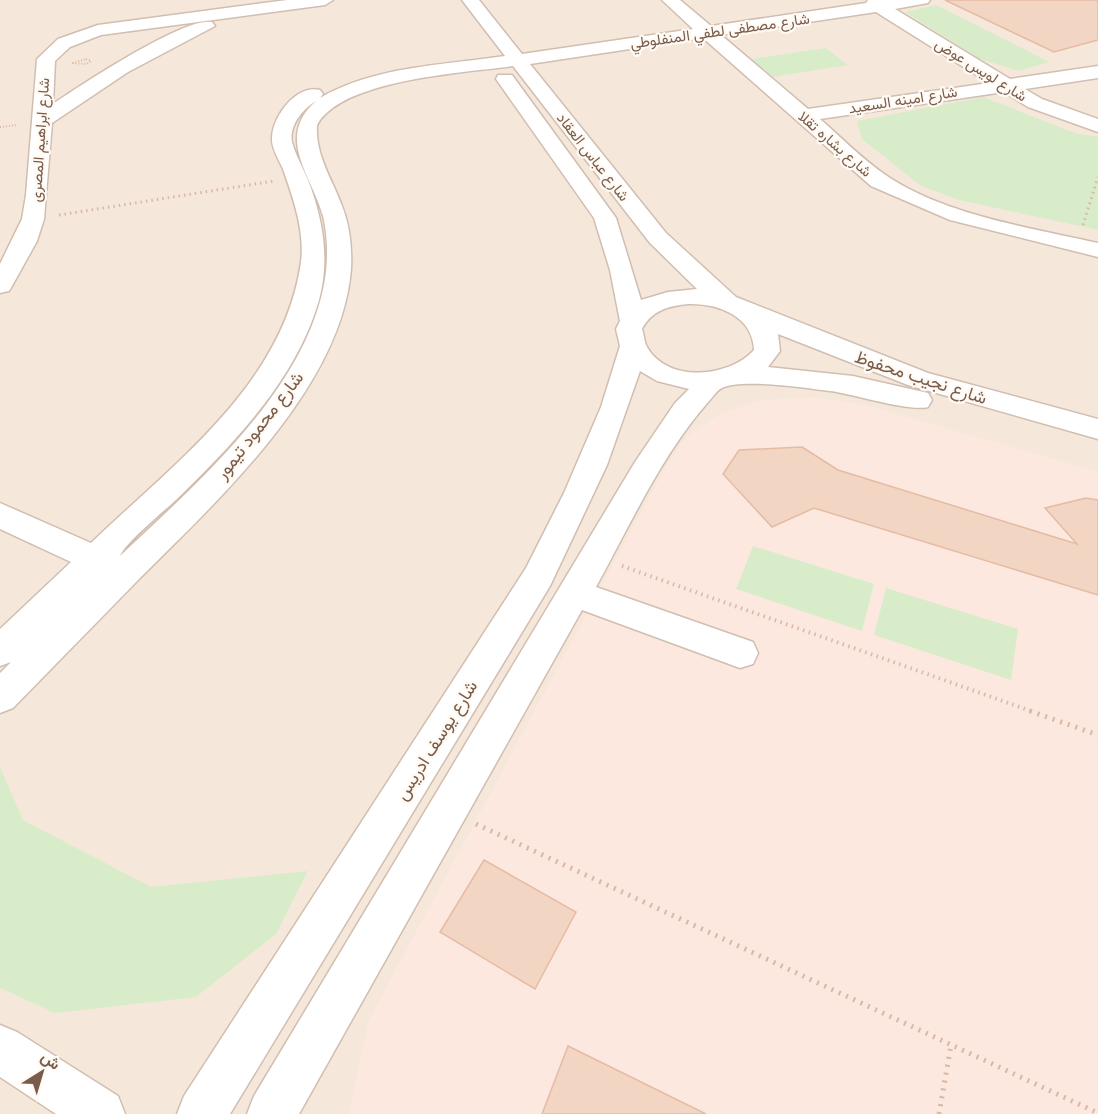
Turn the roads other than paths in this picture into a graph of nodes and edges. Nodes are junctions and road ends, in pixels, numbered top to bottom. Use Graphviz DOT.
graph roads {
  1 [pos="325,0"];
  2 [pos="448,0"];
  3 [pos="470,0"];
  4 [pos="670,0"];
  5 [pos="922,0"];
  6 [pos="874,3"];
  7 [pos="249,10"];
  8 [pos="703,29"];
  9 [pos="1098,56"];
  10 [pos="503,59"];
  11 [pos="1098,72"];
  12 [pos="1003,85"];
  13 [pos="802,116"];
  14 [pos="42,121"];
  15 [pos="1098,126"];
  16 [pos="307,188"];
  17 [pos="1098,250"];
  18 [pos="0,286"];
  19 [pos="738,308"];
  20 [pos="633,334"];
  21 [pos="727,378"];
  22 [pos="1098,429"];
  23 [pos="1098,452"];
  24 [pos="0,515"];
  25 [pos="95,560"];
  26 [pos="124,573"];
  27 [pos="574,593"];
  28 [pos="0,651"];
  29 [pos="741,653"];
  30 [pos="0,697"];
  31 [pos="0,1049"];
  32 [pos="100,1114"];
  33 [pos="202,1114"];
  34 [pos="272,1114"];
  1 -- 7 [label="street, شارع ابراهيم المصرى"];
  2 -- 10 [label="street, شارع عباس العقاد"];
  3 -- 10 [label="street, شارع عباس العقاد"];
  4 -- 8 [label="street, شارع بشاره تقلا"];
  5 -- 6 [label="street, شارع مصطفى لطفي المنفلوطي"];
  6 -- 8 [label="street, شارع مصطفى لطفي المنفلوطي"];
  6 -- 12 [label="street, شارع لويس عوض"];
  7 -- 14 [label="street"];
  7 -- 14 [label="street, شارع ابراهيم المصرى"];
  8 -- 10 [label="street, شارع مصطفى لطفي المنفلوطي"];
  8 -- 13 [label="street, شارع بشاره تقلا"];
  9 -- 12 [label="street, شارع امينه السعيد"];
  10 -- 16 [label="street, شارع محمود تيمور"];
  10 -- 19 [label="street, شارع عباس العقاد"];
  10 -- 20 [label="street, شارع عباس العقاد"];
  11 -- 12 [label="street, شارع امينه السعيد"];
  12 -- 13 [label="street, شارع امينه السعيد"];
  12 -- 15 [label="street, شارع لويس عوض"];
  13 -- 17 [label="street, شارع بشاره تقلا"];
  14 -- 18 [label="street, شارع ابراهيم المصرى"];
  16 -- 25 [label="street, شارع محمود تيمور"];
  16 -- 26 [label="street, شارع محمود تيمور"];
  19 -- 20 [label="street"];
  19 -- 21 [label="street"];
  19 -- 22 [label="street, شارع نجيب محفوظ"];
  20 -- 21 [label="street"];
  20 -- 33 [label="street, شارع يوسف ادريس"];
  21 -- 23 [label="street, شارع نجيب محفوظ"];
  21 -- 27 [label="street"];
  24 -- 25 [label="street"];
  25 -- 26 [label="street"];
  25 -- 28 [label="street, شارع محمود تيمور"];
  26 -- 30 [label="street, شارع محمود تيمور"];
  27 -- 29 [label="street"];
  27 -- 34 [label="street"];
  31 -- 32 [label="street"];
}
